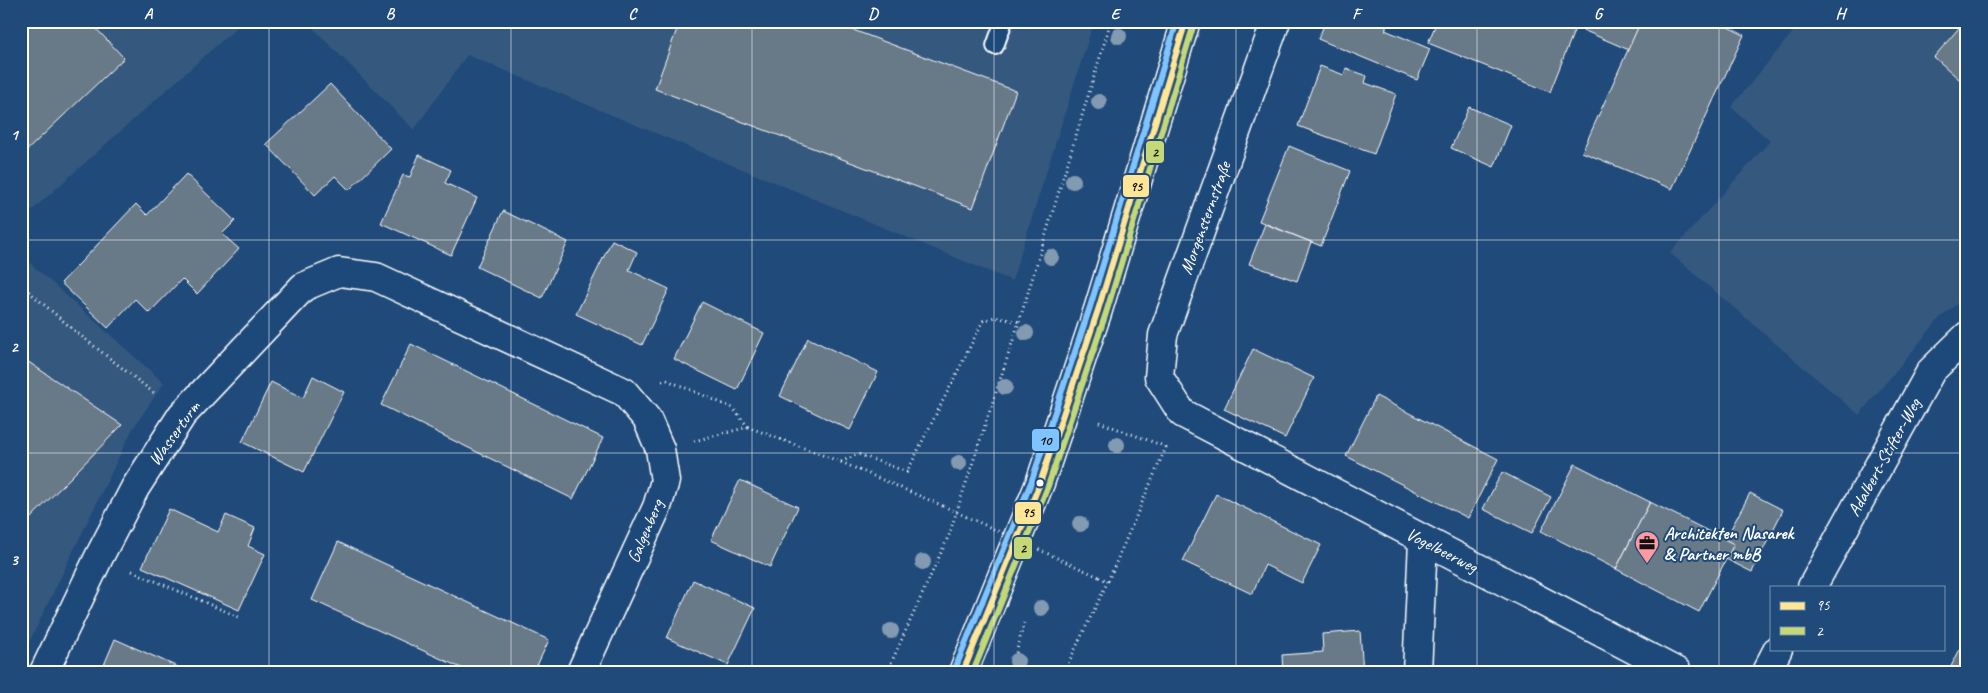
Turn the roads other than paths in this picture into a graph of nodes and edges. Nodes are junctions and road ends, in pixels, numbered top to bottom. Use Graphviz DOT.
graph roads {
  1 [pos="1004,21"];
  2 [pos="1186,21"];
  3 [pos="1276,21"];
  4 [pos="995,46"];
  5 [pos="376,277"];
  6 [pos="1967,336"];
  7 [pos="1182,413"];
  8 [pos="1424,541"];
  9 [pos="1813,586"];
  10 [pos="1777,650"];
  11 [pos="44,672"];
  12 [pos="581,672"];
  13 [pos="963,672"];
  14 [pos="1417,672"];
  15 [pos="1677,672"];
  16 [pos="1766,672"];
  1 -- 4 [label="lane"];
  2 -- 13 [label="street"];
  3 -- 7 [label="street, Morgensternstraße"];
  5 -- 11 [label="street, Wasserturm"];
  5 -- 12 [label="street, Galgenberg"];
  6 -- 9 [label="street, Adalbert-Stifter-Weg"];
  7 -- 8 [label="street, Vogelbeerweg"];
  8 -- 14 [label="street"];
  8 -- 15 [label="street, Vogelbeerweg"];
  10 -- 16 [label="street"];
}
